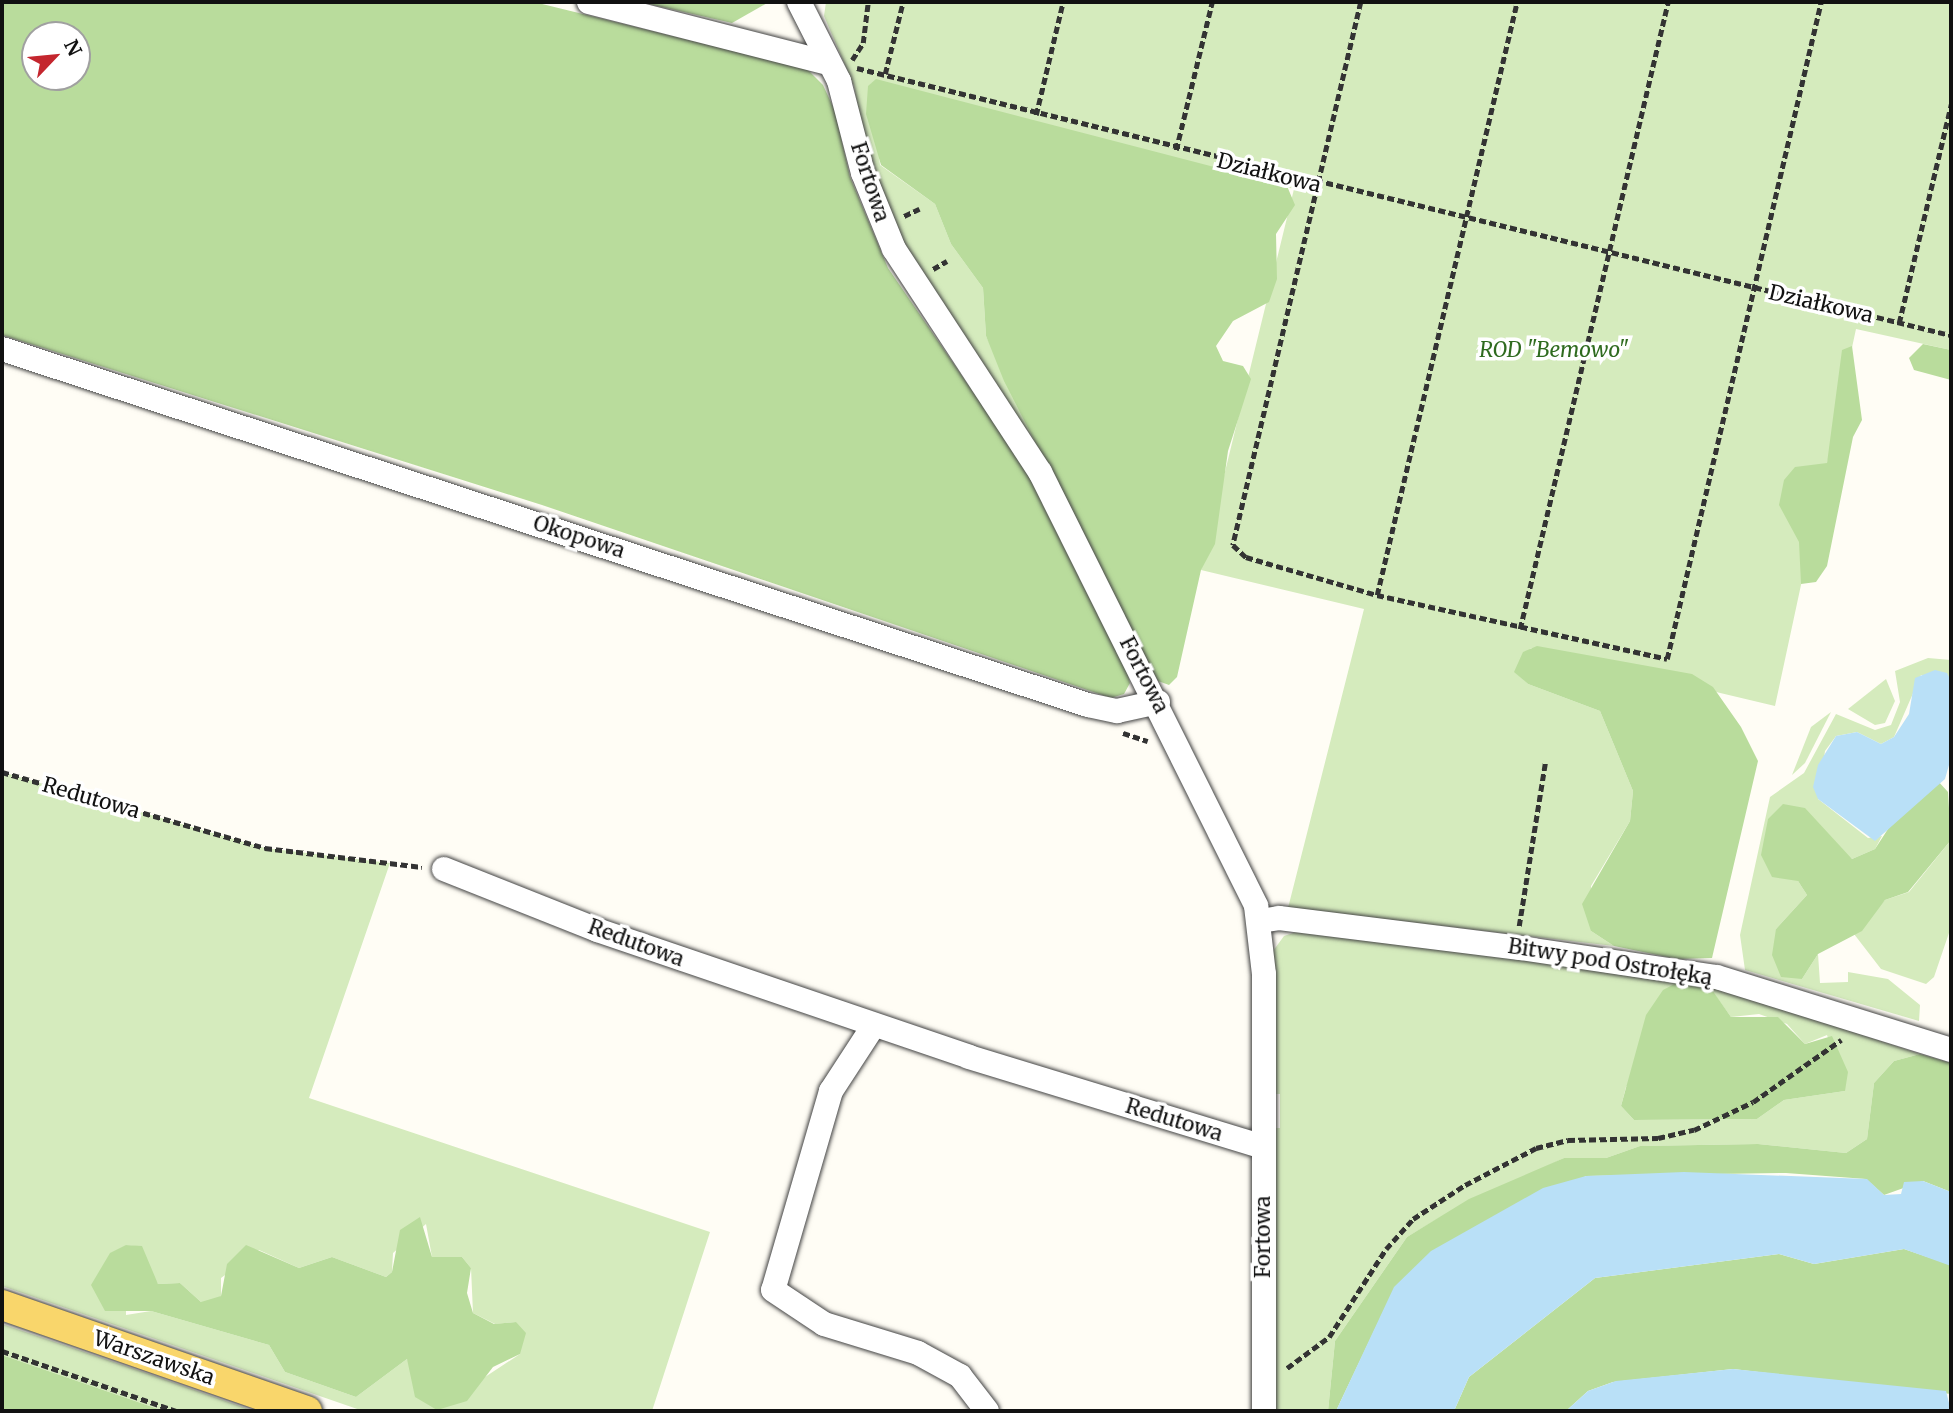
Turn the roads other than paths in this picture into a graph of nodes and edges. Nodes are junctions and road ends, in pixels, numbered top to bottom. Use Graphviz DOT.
graph roads {
  1 [pos="589,2"];
  2 [pos="799,2"];
  3 [pos="836,64"];
  4 [pos="2,349"];
  5 [pos="1158,702"];
  6 [pos="444,869"];
  7 [pos="1260,921"];
  8 [pos="874,1025"];
  9 [pos="1951,1050"];
  10 [pos="1263,1147"];
  11 [pos="2,1305"];
  12 [pos="307,1411"];
  13 [pos="987,1411"];
  14 [pos="1264,1411"];
  1 -- 3 [label="street"];
  2 -- 3 [label="street, Fortowa"];
  3 -- 5 [label="street, Fortowa"];
  4 -- 5 [label="street, Okopowa"];
  5 -- 7 [label="street, Fortowa"];
  6 -- 8 [label="street, Redutowa"];
  7 -- 9 [label="street, Bitwy pod Ostrołęką"];
  7 -- 10 [label="street, Fortowa"];
  8 -- 10 [label="street, Redutowa"];
  8 -- 13 [label="street"];
  10 -- 14 [label="street, Fortowa"];
  11 -- 12 [label="main road, Warszawska"];
}
